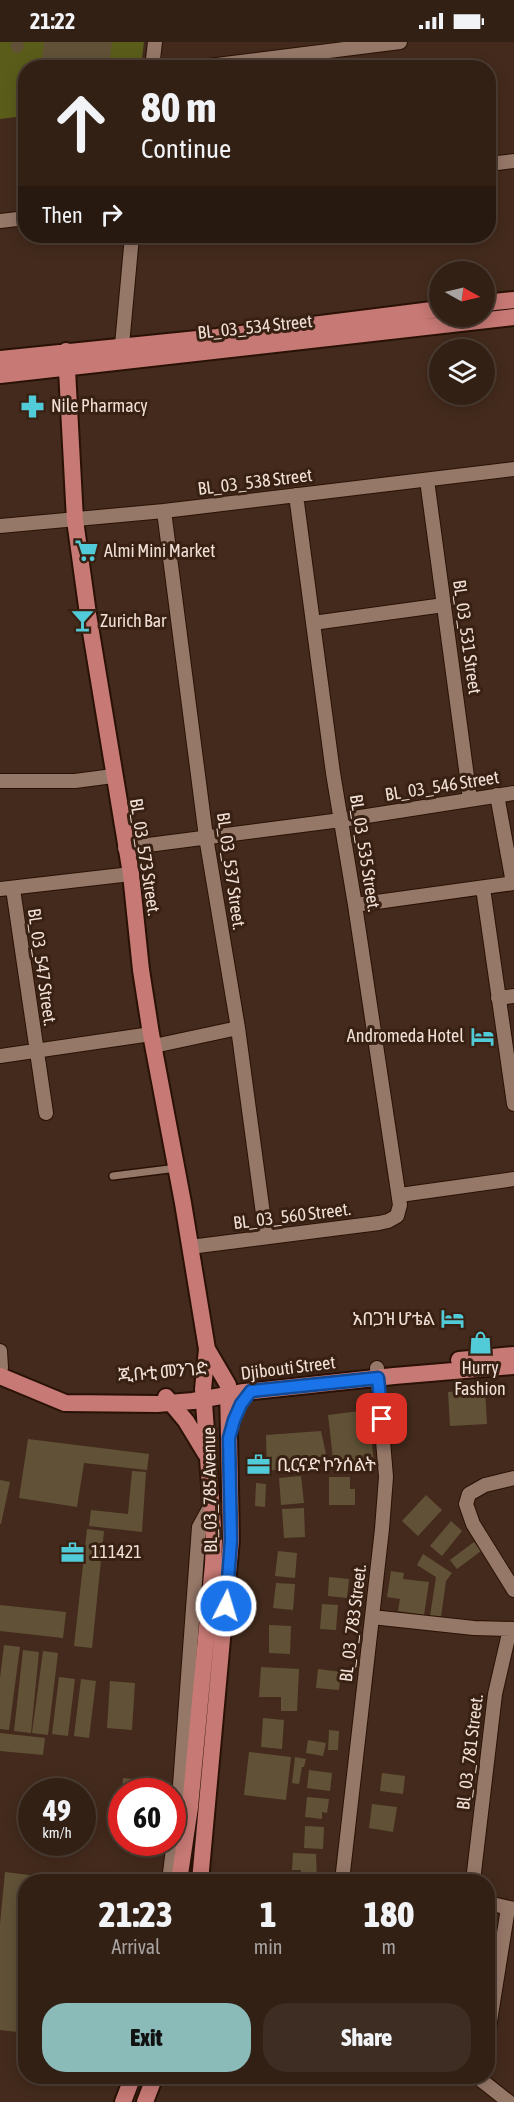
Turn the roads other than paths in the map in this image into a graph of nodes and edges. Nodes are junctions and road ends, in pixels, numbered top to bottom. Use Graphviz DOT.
graph roads {
  1 [pos="155,42"];
  2 [pos="400,42"];
  3 [pos="153,60"];
  4 [pos="257,60"];
  5 [pos="514,161"];
  6 [pos="496,163"];
  7 [pos="18,219"];
  8 [pos="0,221"];
  9 [pos="131,243"];
  10 [pos="514,300"];
  11 [pos="495,302"];
  12 [pos="429,312"];
  13 [pos="514,317"];
  14 [pos="375,325"];
  15 [pos="122,345"];
  16 [pos="66,351"];
  17 [pos="0,359"];
  18 [pos="120,362"];
  19 [pos="66,368"];
  20 [pos="0,375"];
  21 [pos="514,469"];
  22 [pos="428,480"];
  23 [pos="296,495"];
  24 [pos="164,511"];
  25 [pos="75,520"];
  26 [pos="0,526"];
  27 [pos="444,605"];
  28 [pos="313,623"];
  29 [pos="113,776"];
  30 [pos="0,781"];
  31 [pos="514,793"];
  32 [pos="497,795"];
  33 [pos="470,799"];
  34 [pos="341,820"];
  35 [pos="206,837"];
  36 [pos="125,848"];
  37 [pos="130,874"];
  38 [pos="513,883"];
  39 [pos="483,888"];
  40 [pos="6,889"];
  41 [pos="356,905"];
  42 [pos="514,996"];
  43 [pos="498,998"];
  44 [pos="238,1028"];
  45 [pos="152,1040"];
  46 [pos="36,1051"];
  47 [pos="0,1056"];
  48 [pos="514,1104"];
  49 [pos="46,1113"];
  50 [pos="177,1168"];
  51 [pos="113,1176"];
  52 [pos="514,1179"];
  53 [pos="400,1195"];
  54 [pos="397,1216"];
  55 [pos="266,1236"];
  56 [pos="190,1247"];
  57 [pos="207,1349"];
  58 [pos="0,1351"];
  59 [pos="514,1354"];
  60 [pos="514,1366"];
  61 [pos="0,1370"];
  62 [pos="377,1373"];
  63 [pos="266,1379"];
  64 [pos="228,1390"];
  65 [pos="251,1391"];
  66 [pos="203,1394"];
  67 [pos="167,1398"];
  68 [pos="229,1438"];
  69 [pos="209,1459"];
  70 [pos="514,1478"];
  71 [pos="212,1505"];
  72 [pos="514,1590"];
  73 [pos="372,1617"];
  74 [pos="512,1629"];
  75 [pos="170,1874"];
  76 [pos="180,1874"];
  77 [pos="201,1874"];
  78 [pos="343,1874"];
  79 [pos="474,1874"];
  80 [pos="495,1905"];
  81 [pos="511,1908"];
  82 [pos="495,1996"];
  83 [pos="131,2084"];
  84 [pos="152,2084"];
  85 [pos="486,2084"];
  86 [pos="123,2102"];
  87 [pos="145,2102"];
  88 [pos="509,2102"];
  1 -- 3 [label="street"];
  2 -- 4 [label="street"];
  5 -- 6 [label="street"];
  7 -- 8 [label="street"];
  9 -- 15 [label="street"];
  10 -- 11 [label="main road"];
  12 -- 14 [label="main road, BL_03_534 Street"];
  13 -- 14 [label="main road, BL_03_534 Street"];
  14 -- 15 [label="main road, BL_03_534 Street"];
  14 -- 18 [label="main road, BL_03_534 Street"];
  15 -- 16 [label="main road, BL_03_534 Street"];
  15 -- 18 [label="street"];
  16 -- 17 [label="main road, BL_03_534 Street"];
  16 -- 19 [label="main road, BL_03_573 Street."];
  18 -- 19 [label="main road, BL_03_534 Street"];
  19 -- 20 [label="main road, BL_03_534 Street"];
  19 -- 25 [label="main road, BL_03_573 Street."];
  21 -- 22 [label="street, BL_03_538 Street"];
  22 -- 23 [label="street, BL_03_538 Street"];
  22 -- 27 [label="street, BL_03_531 Street"];
  23 -- 24 [label="street, BL_03_538 Street"];
  23 -- 28 [label="street, BL_03_535 Street."];
  24 -- 25 [label="street, BL_03_538 Street"];
  24 -- 35 [label="street, BL_03_537 Street."];
  25 -- 26 [label="street, BL_03_538 Street"];
  25 -- 29 [label="main road, BL_03_573 Street."];
  27 -- 28 [label="street"];
  27 -- 33 [label="street, BL_03_531 Street"];
  28 -- 34 [label="street, BL_03_535 Street."];
  29 -- 30 [label="street"];
  29 -- 36 [label="main road, BL_03_573 Street."];
  31 -- 32 [label="street, BL_03_546 Street"];
  32 -- 33 [label="street, BL_03_546 Street"];
  32 -- 38 [label="street"];
  33 -- 34 [label="street, BL_03_546 Street"];
  34 -- 35 [label="street, BL_03_546 Street"];
  34 -- 41 [label="street, BL_03_535 Street."];
  35 -- 36 [label="street, BL_03_546 Street"];
  35 -- 44 [label="street, BL_03_537 Street."];
  36 -- 37 [label="main road, BL_03_573 Street."];
  37 -- 40 [label="street"];
  37 -- 45 [label="main road, BL_03_573 Street."];
  38 -- 39 [label="street"];
  39 -- 41 [label="street"];
  39 -- 43 [label="street"];
  40 -- 46 [label="street, BL_03_547 Street."];
  41 -- 53 [label="street, BL_03_535 Street."];
  42 -- 43 [label="street"];
  43 -- 48 [label="street"];
  44 -- 45 [label="street"];
  44 -- 55 [label="street, BL_03_537 Street."];
  45 -- 46 [label="street"];
  45 -- 50 [label="main road, BL_03_573 Street."];
  46 -- 47 [label="street"];
  46 -- 49 [label="street, BL_03_547 Street."];
  50 -- 51 [label="lane"];
  50 -- 56 [label="main road, BL_03_573 Street."];
  52 -- 53 [label="street"];
  53 -- 54 [label="street, BL_03_535 Street."];
  54 -- 55 [label="street, BL_03_560 Street."];
  55 -- 56 [label="street, BL_03_560 Street."];
  56 -- 57 [label="main road, BL_03_573 Street."];
  57 -- 64 [label="main road"];
  57 -- 66 [label="main road, BL_03_785 Avenue"];
  58 -- 61 [label="street"];
  59 -- 62 [label="main road, ጂቡቲ መንገድ"];
  60 -- 62 [label="main road, Djibouti Street"];
  61 -- 67 [label="main road, ጂቡቲ መንገድ"];
  62 -- 63 [label="main road, ጂቡቲ መንገድ"];
  62 -- 65 [label="main road, Djibouti Street"];
  62 -- 73 [label="street, BL_03_783 Street."];
  63 -- 64 [label="main road, ጂቡቲ መንገድ"];
  63 -- 65 [label="main road"];
  64 -- 65 [label="main road, Djibouti Street"];
  64 -- 66 [label="main road, ጂቡቲ መንገድ"];
  64 -- 68 [label="main road, BL_03_785 Avenue"];
  65 -- 68 [label="main road"];
  66 -- 67 [label="main road, ጂቡቲ መንገድ"];
  66 -- 69 [label="main road, BL_03_785 Avenue"];
  67 -- 69 [label="main road"];
  68 -- 77 [label="main road, BL_03_785 Avenue"];
  69 -- 71 [label="main road, BL_03_785 Avenue"];
  70 -- 72 [label="street"];
  71 -- 75 [label="street"];
  71 -- 76 [label="main road, BL_03_785 Avenue"];
  73 -- 74 [label="street"];
  73 -- 78 [label="street, BL_03_783 Street."];
  74 -- 79 [label="street, Bl_03_781 Street."];
  80 -- 81 [label="street"];
  81 -- 82 [label="street"];
  83 -- 86 [label="main road"];
  84 -- 87 [label="main road"];
  85 -- 88 [label="street"];
}
